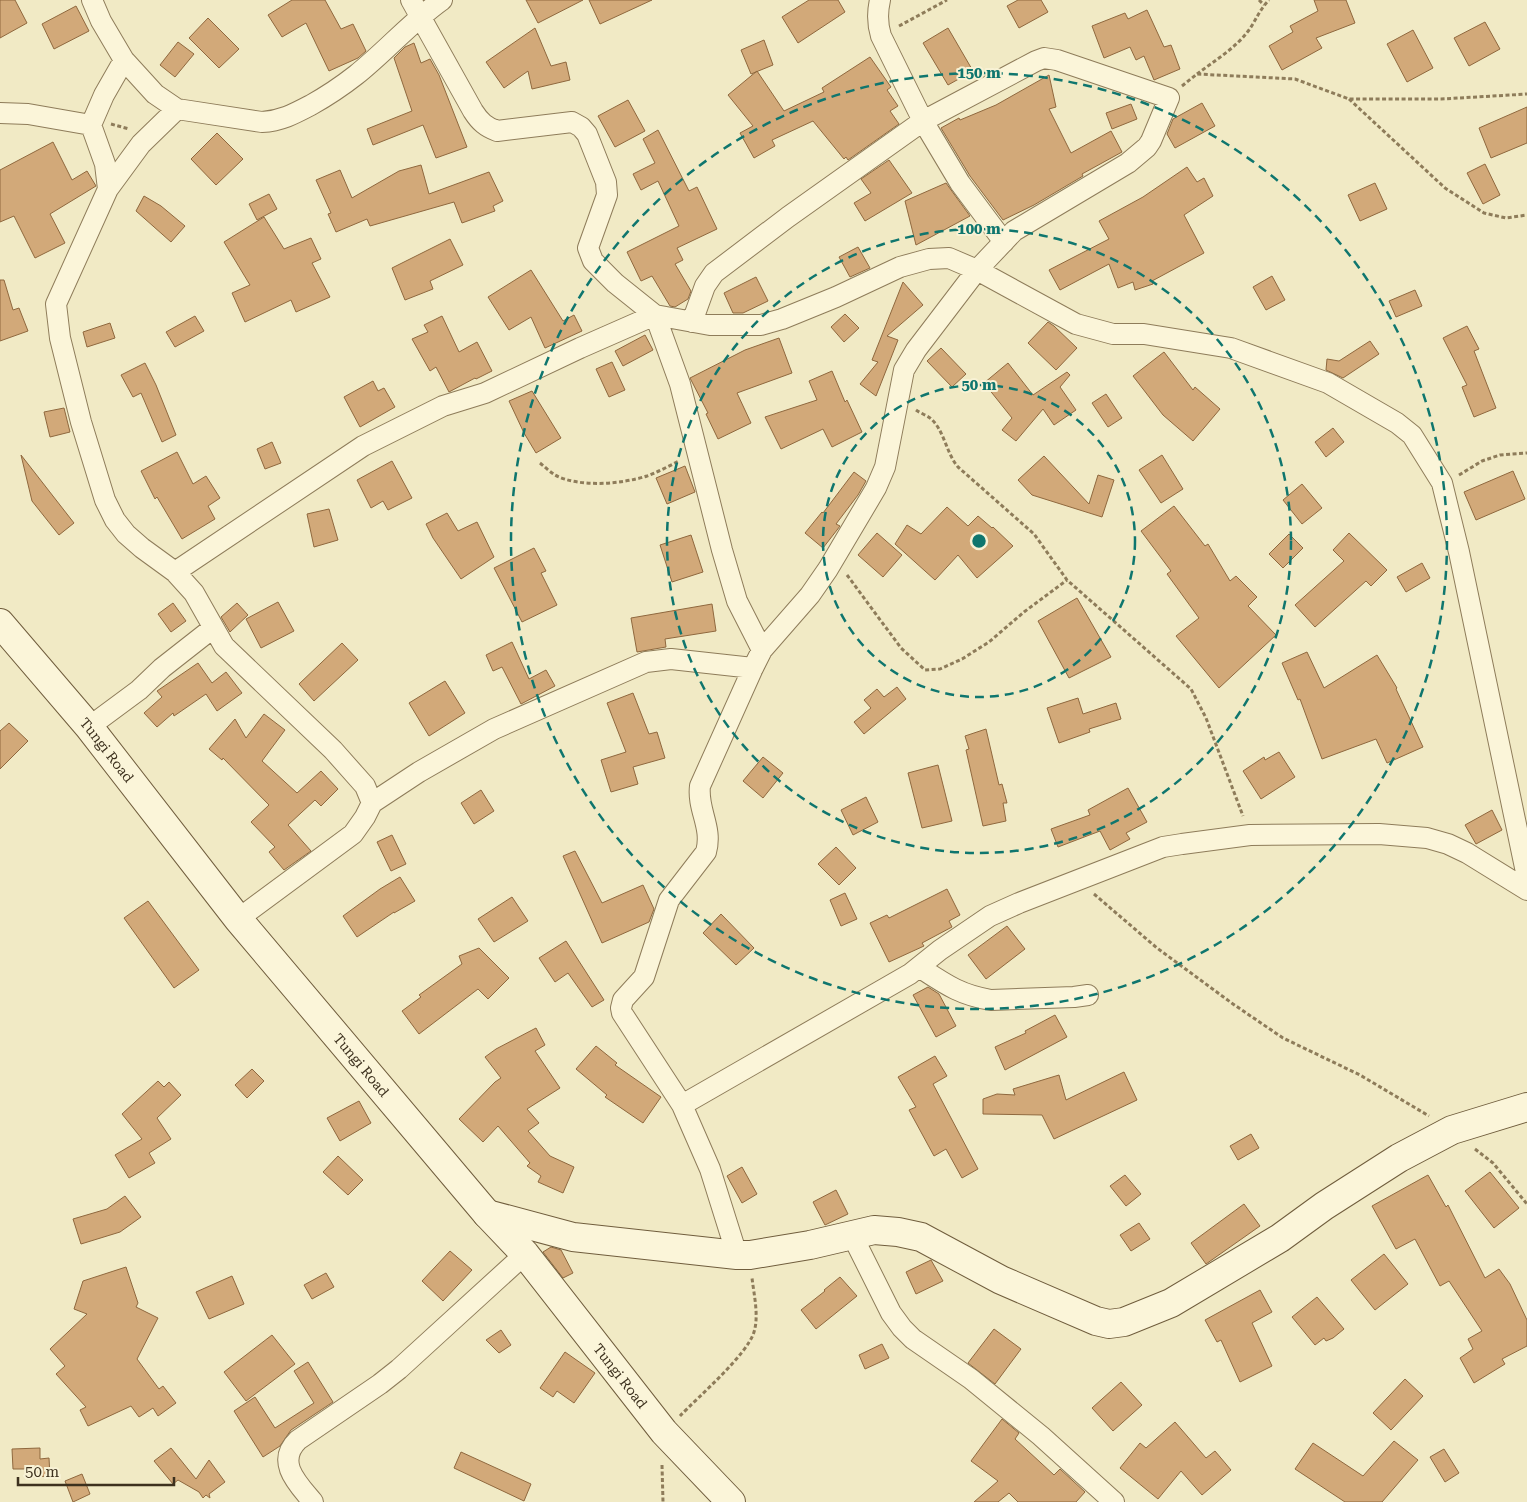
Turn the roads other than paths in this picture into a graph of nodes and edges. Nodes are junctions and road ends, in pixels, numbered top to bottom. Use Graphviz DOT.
graph roads {
  1 [pos="92,0"];
  2 [pos="442,0"];
  3 [pos="880,0"];
  4 [pos="415,8"];
  5 [pos="124,60"];
  6 [pos="178,109"];
  7 [pos="0,113"];
  8 [pos="923,121"];
  9 [pos="91,125"];
  10 [pos="108,189"];
  11 [pos="1004,242"];
  12 [pos="977,270"];
  13 [pos="655,316"];
  14 [pos="692,322"];
  15 [pos="175,572"];
  16 [pos="0,623"];
  17 [pos="213,628"];
  18 [pos="762,650"];
  19 [pos="753,668"];
  20 [pos="89,727"];
  21 [pos="372,803"];
  22 [pos="1527,877"];
  23 [pos="1527,890"];
  24 [pos="238,919"];
  25 [pos="919,967"];
  26 [pos="1088,994"];
  27 [pos="682,1105"];
  28 [pos="1527,1107"];
  29 [pos="487,1214"];
  30 [pos="852,1235"];
  31 [pos="525,1254"];
  32 [pos="744,1255"];
  33 [pos="313,1502"];
  34 [pos="731,1502"];
  35 [pos="1114,1502"];
  1 -- 5 [label="street"];
  2 -- 4 [label="street"];
  3 -- 8 [label="street"];
  4 -- 6 [label="street"];
  4 -- 13 [label="street"];
  5 -- 6 [label="street"];
  5 -- 9 [label="street"];
  6 -- 10 [label="street"];
  7 -- 9 [label="street"];
  8 -- 11 [label="street"];
  8 -- 11 [label="street"];
  8 -- 14 [label="street"];
  9 -- 10 [label="street"];
  10 -- 15 [label="street"];
  11 -- 12 [label="street"];
  12 -- 14 [label="street"];
  12 -- 18 [label="street"];
  12 -- 22 [label="street"];
  13 -- 14 [label="street"];
  13 -- 15 [label="street"];
  13 -- 18 [label="street"];
  15 -- 17 [label="street"];
  16 -- 20 [label="main road, Tungi Road"];
  17 -- 20 [label="street"];
  17 -- 21 [label="street"];
  18 -- 19 [label="street"];
  19 -- 21 [label="street"];
  19 -- 27 [label="street"];
  20 -- 24 [label="main road, Tungi Road"];
  21 -- 24 [label="street"];
  23 -- 25 [label="street"];
  24 -- 29 [label="main road, Tungi Road"];
  25 -- 26 [label="street"];
  25 -- 27 [label="street"];
  27 -- 32 [label="street"];
  28 -- 30 [label="main road"];
  29 -- 31 [label="main road, Tungi Road"];
  29 -- 32 [label="main road"];
  30 -- 32 [label="main road"];
  30 -- 35 [label="street"];
  31 -- 33 [label="street"];
  31 -- 34 [label="main road, Tungi Road"];
}
